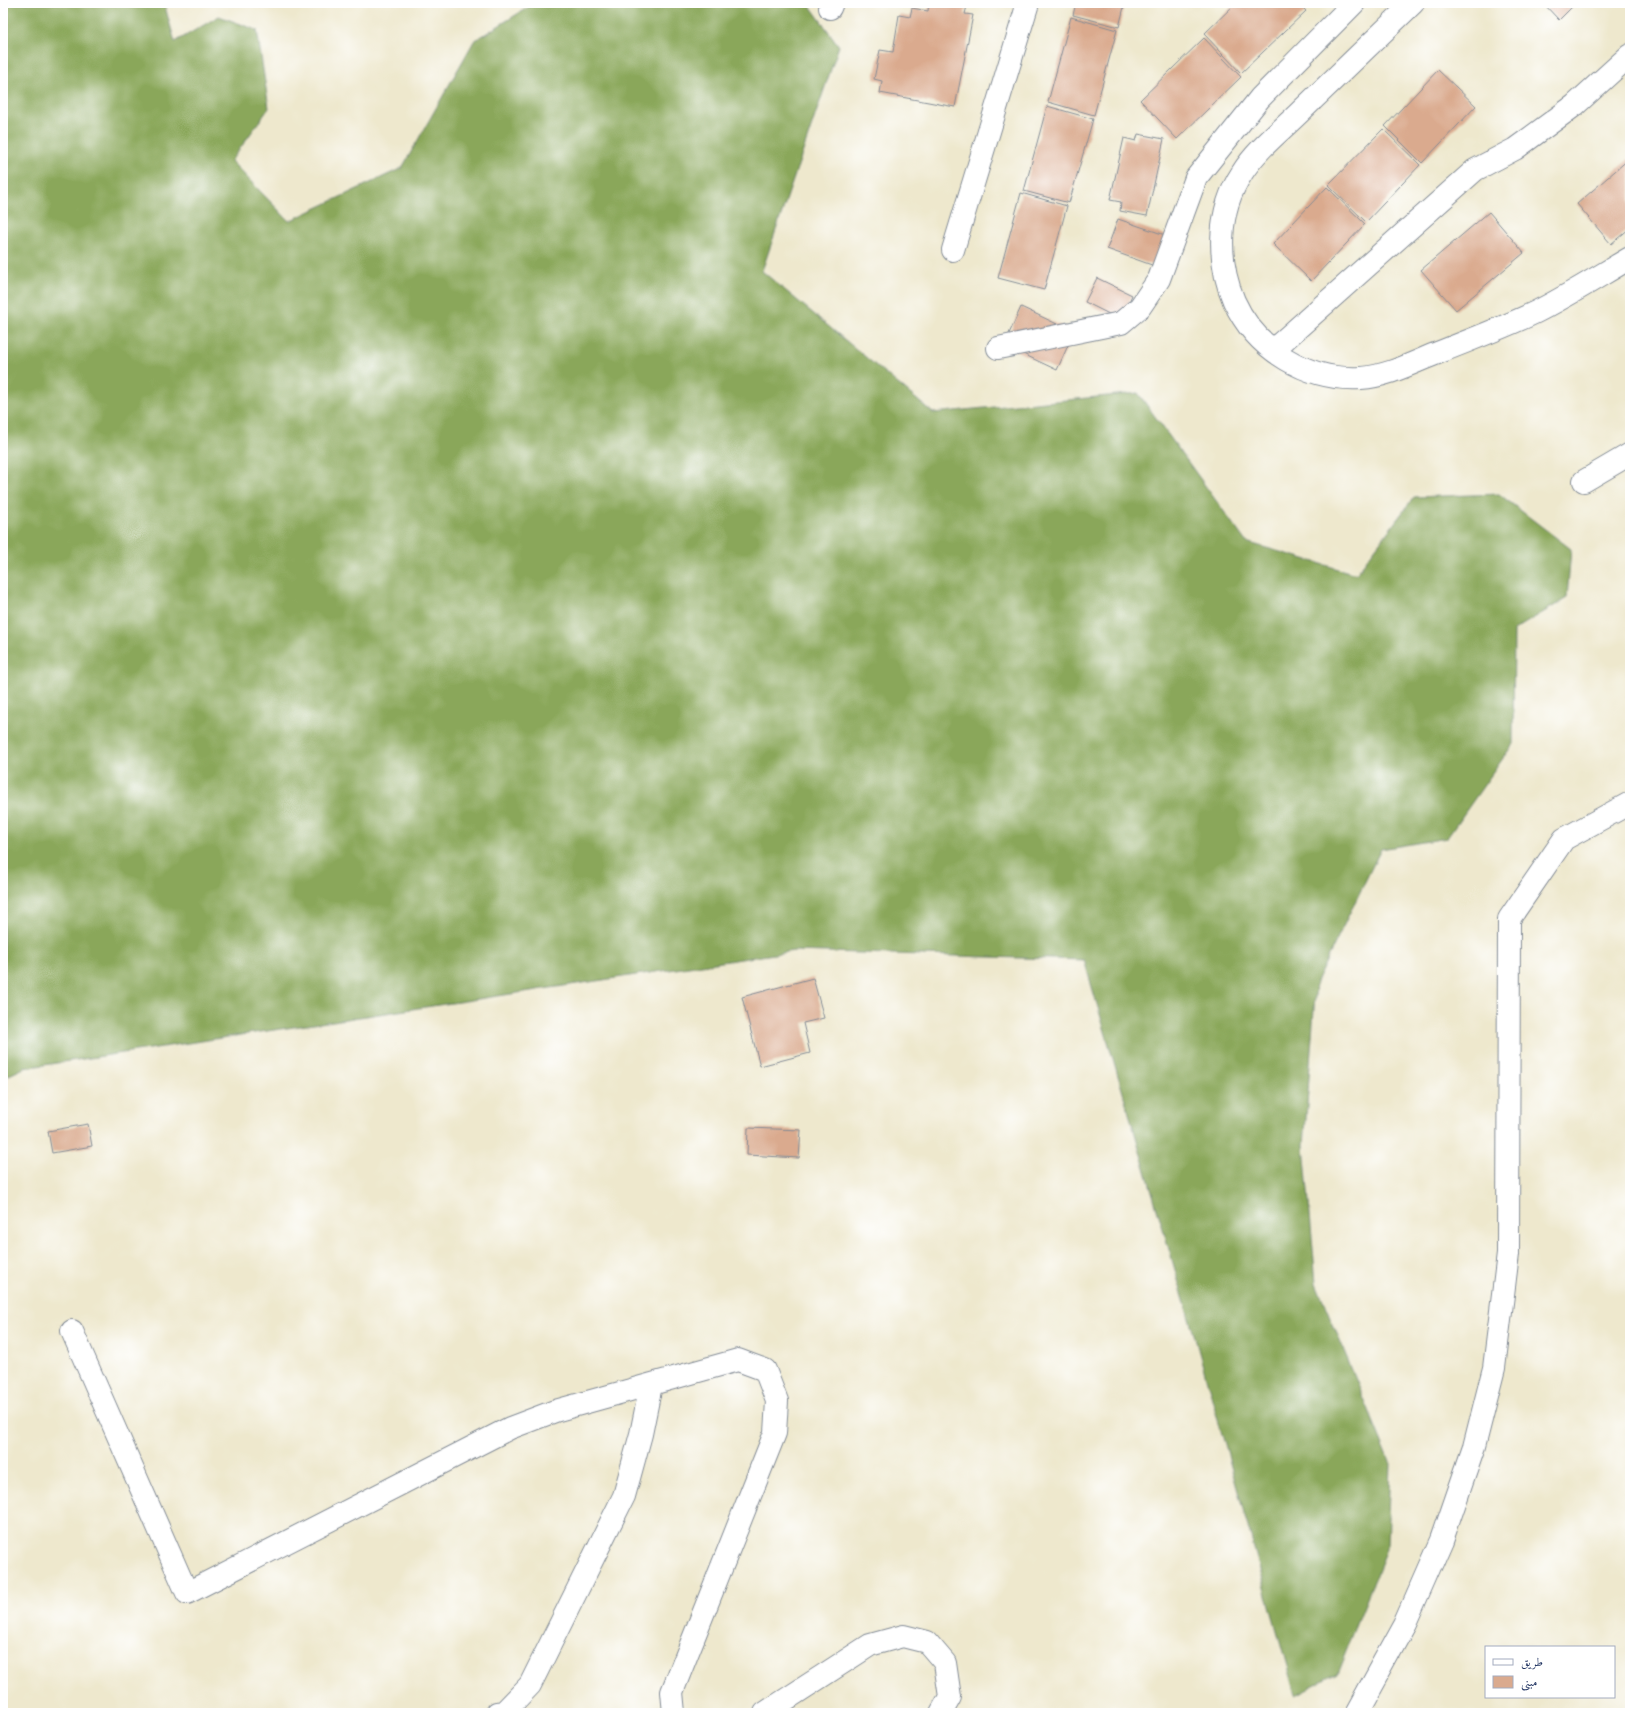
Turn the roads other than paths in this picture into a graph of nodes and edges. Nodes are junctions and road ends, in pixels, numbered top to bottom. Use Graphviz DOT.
graph roads {
  1 [pos="1028,3"];
  2 [pos="1354,3"];
  3 [pos="1413,3"];
  4 [pos="1630,55"];
  5 [pos="953,250"];
  6 [pos="1630,258"];
  7 [pos="998,348"];
  8 [pos="1273,350"];
  9 [pos="1630,454"];
  10 [pos="1584,481"];
  11 [pos="1630,803"];
  12 [pos="72,1331"];
  13 [pos="651,1384"];
  14 [pos="497,1713"];
  15 [pos="674,1713"];
  16 [pos="765,1713"];
  17 [pos="941,1713"];
  18 [pos="1356,1713"];
  1 -- 5 [label="street"];
  2 -- 7 [label="street"];
  3 -- 8 [label="street"];
  4 -- 8 [label="street"];
  6 -- 8 [label="street"];
  9 -- 10 [label="street"];
  11 -- 18 [label="street"];
  12 -- 13 [label="street"];
  13 -- 14 [label="street"];
  13 -- 15 [label="street"];
  16 -- 17 [label="street"];
}
